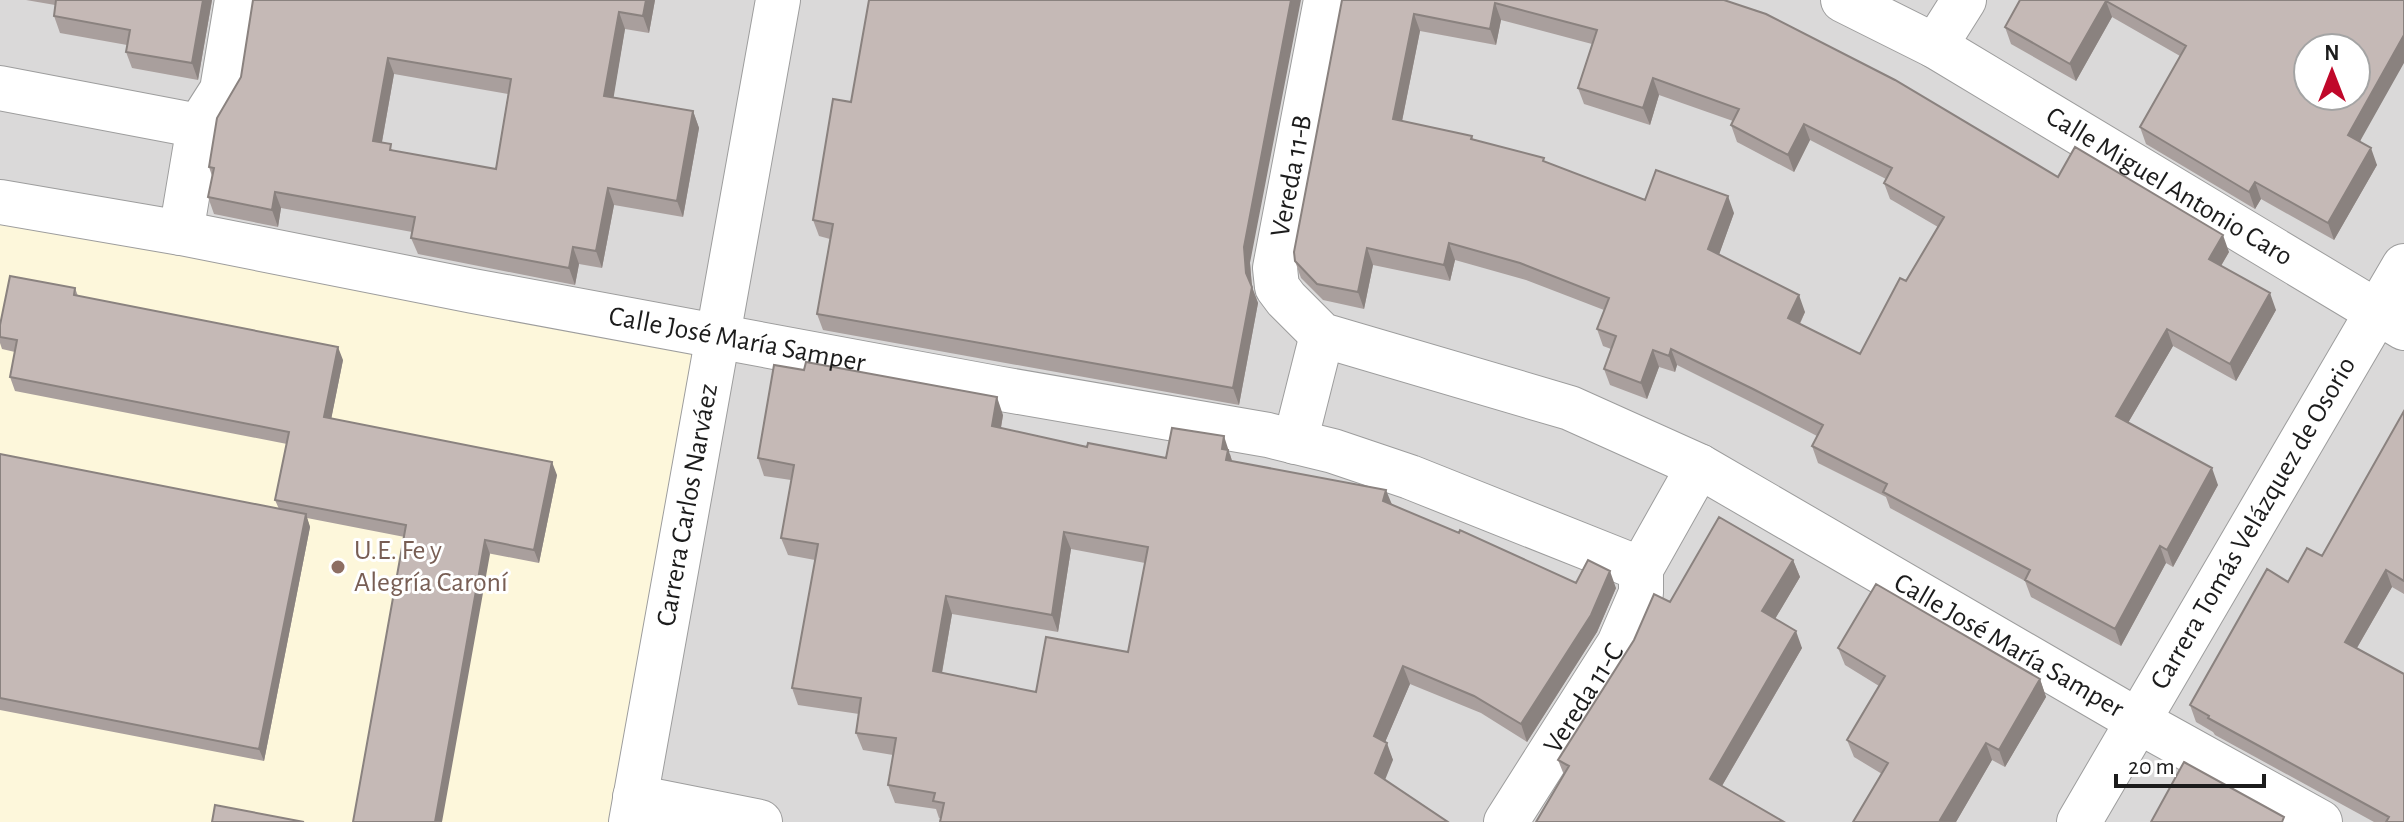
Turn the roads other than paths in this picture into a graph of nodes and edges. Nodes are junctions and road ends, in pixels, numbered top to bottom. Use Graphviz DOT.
graph roads {
  1 [pos="237,0"];
  2 [pos="778,0"];
  3 [pos="1326,0"];
  4 [pos="1843,0"];
  5 [pos="1964,0"];
  6 [pos="1935,46"];
  7 [pos="0,88"];
  8 [pos="199,126"];
  9 [pos="0,202"];
  10 [pos="181,233"];
  11 [pos="2404,266"];
  12 [pos="2390,320"];
  13 [pos="1322,335"];
  14 [pos="717,336"];
  15 [pos="1295,442"];
  16 [pos="1699,466"];
  17 [pos="1641,569"];
  18 [pos="2138,721"];
  19 [pos="633,809"];
  20 [pos="760,822"];
  21 [pos="1506,822"];
  22 [pos="2079,822"];
  23 [pos="2320,822"];
  1 -- 8 [label="street"];
  2 -- 14 [label="street, Carrera Carlos Narváez"];
  3 -- 13 [label="street, Vereda 11-B"];
  4 -- 6 [label="street, Calle Miguel Antonio Caro"];
  5 -- 6 [label="street"];
  6 -- 12 [label="street, Calle Miguel Antonio Caro"];
  7 -- 8 [label="street"];
  8 -- 10 [label="street"];
  9 -- 10 [label="street, Calle José María Samper"];
  10 -- 14 [label="street, Calle José María Samper"];
  11 -- 12 [label="street, Carrera Tomás Velázquez de Osorio"];
  12 -- 18 [label="street, Carrera Tomás Velázquez de Osorio"];
  13 -- 15 [label="street"];
  13 -- 16 [label="street, Calle José María Samper"];
  14 -- 15 [label="street, Calle José María Samper"];
  14 -- 19 [label="street, Carrera Carlos Narváez"];
  15 -- 17 [label="street, Calle José María Samper"];
  16 -- 17 [label="street"];
  16 -- 18 [label="street, Calle José María Samper"];
  17 -- 21 [label="street, Vereda 11-C"];
  18 -- 22 [label="street, Carrera Tomás Velázquez de Osorio"];
  18 -- 23 [label="street, Calle José María Samper"];
  19 -- 20 [label="street"];
}
